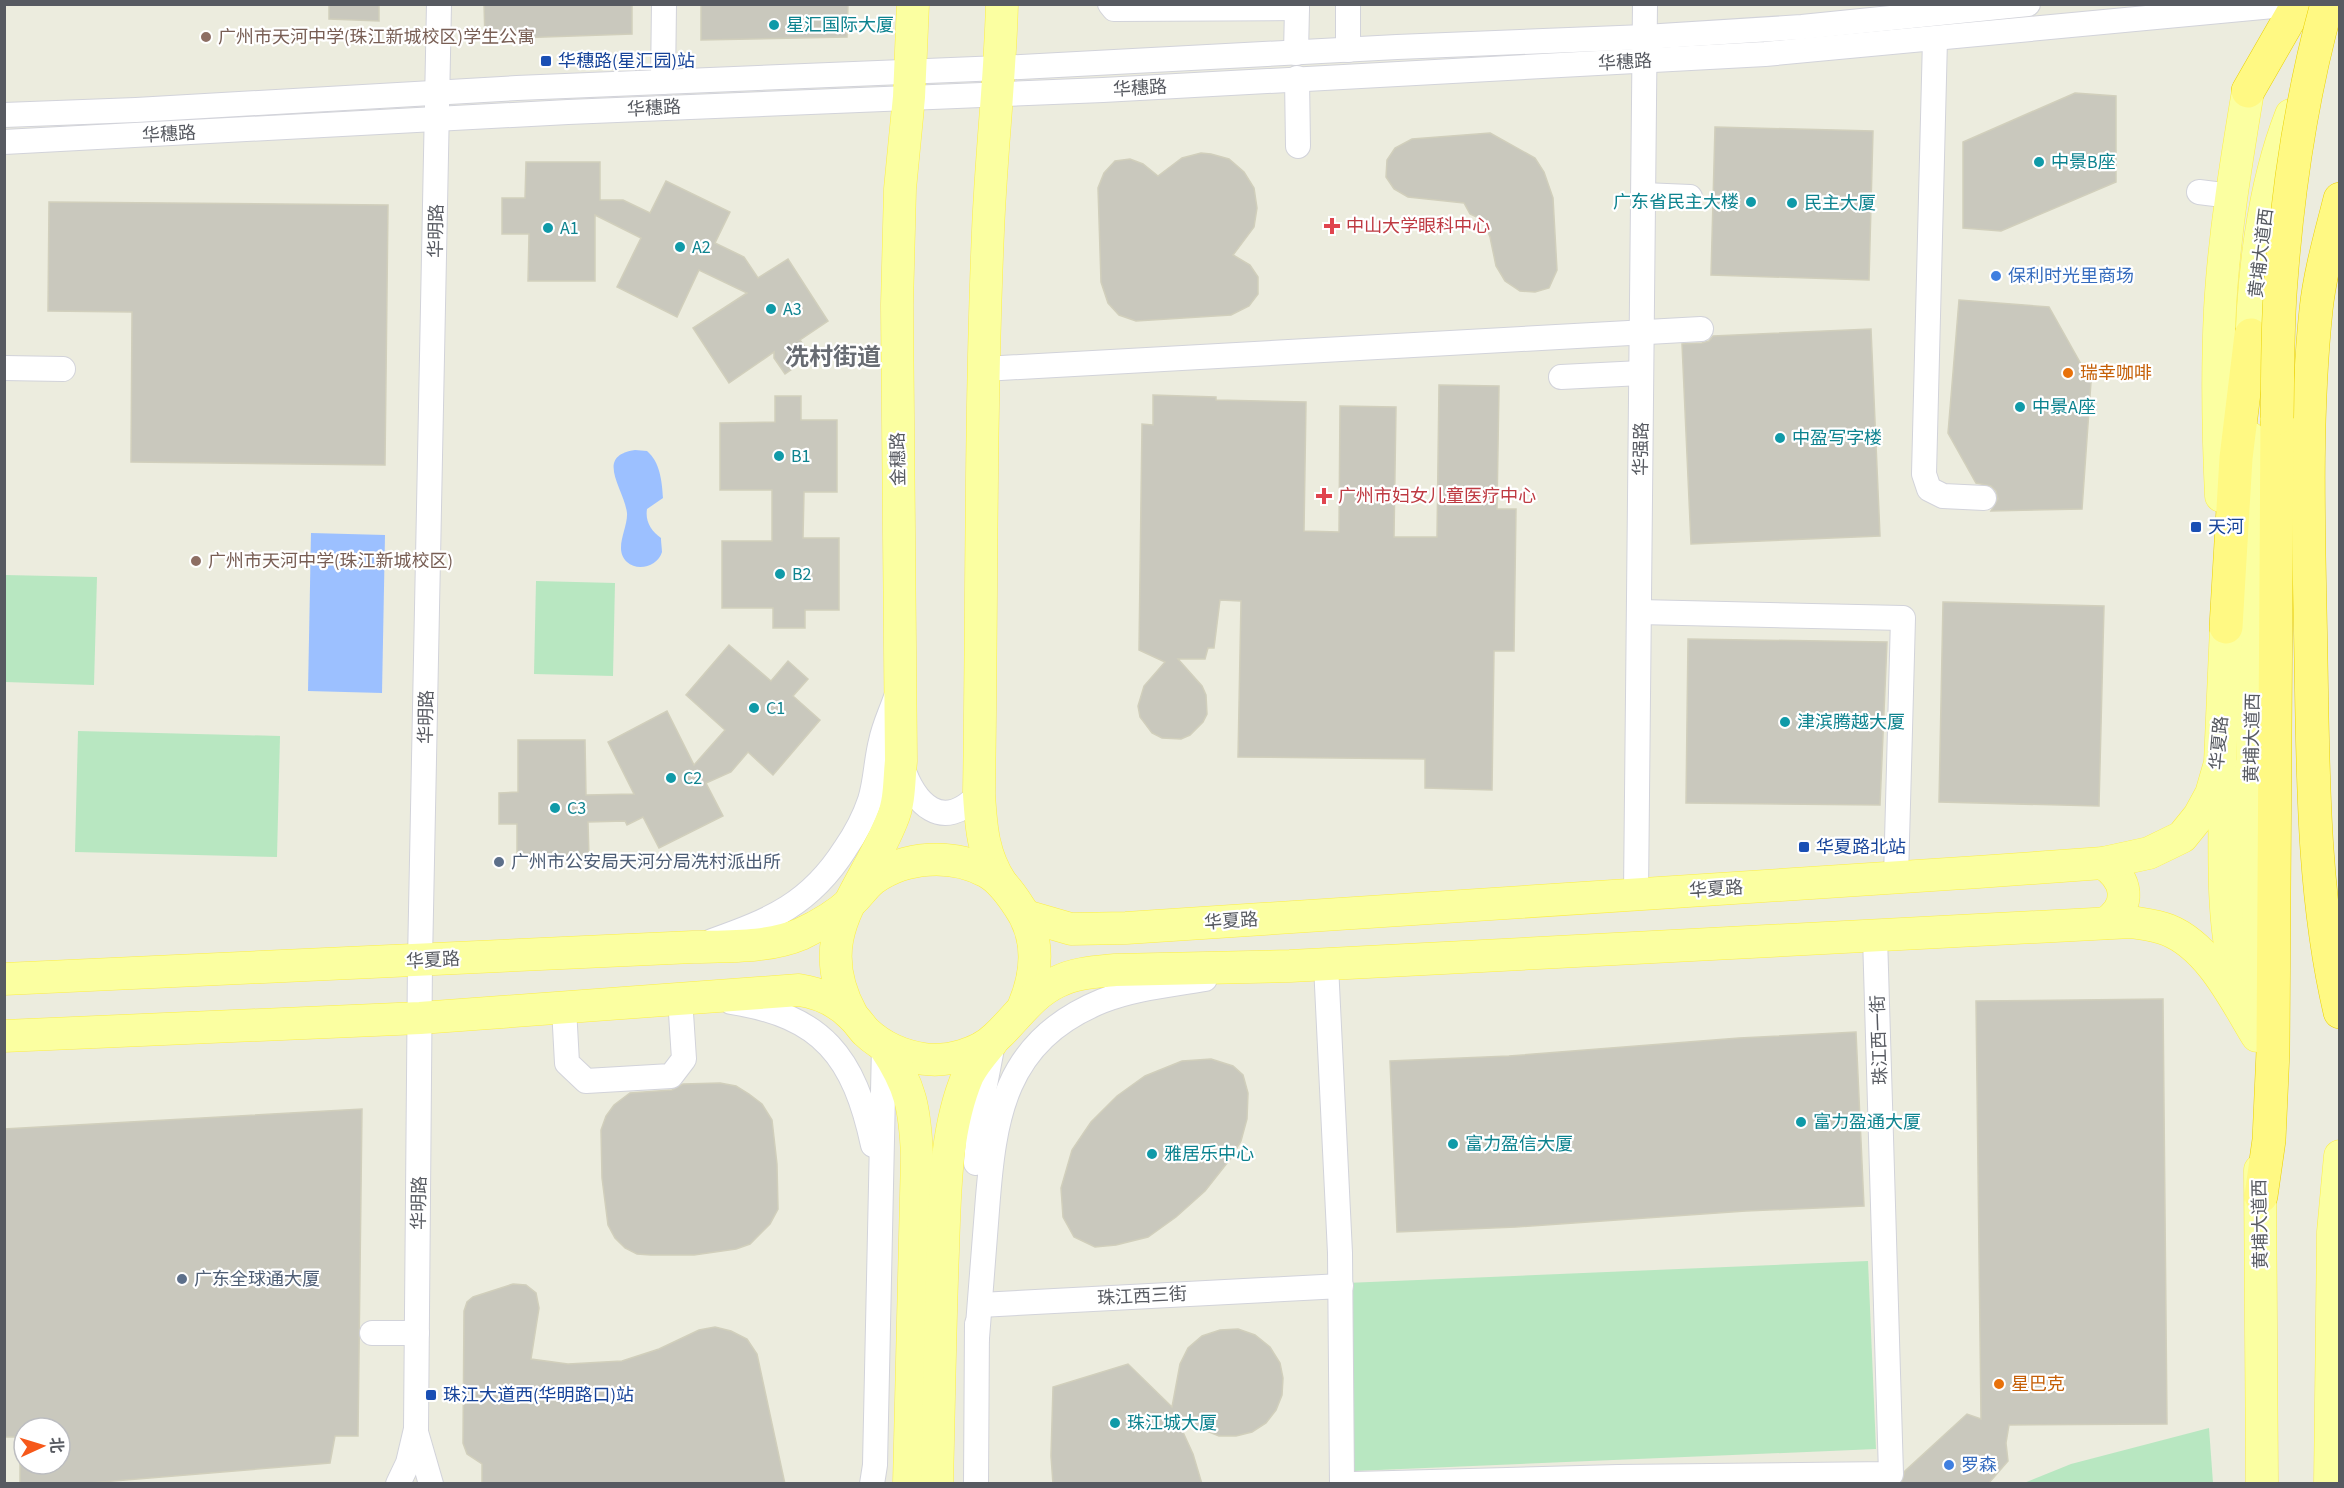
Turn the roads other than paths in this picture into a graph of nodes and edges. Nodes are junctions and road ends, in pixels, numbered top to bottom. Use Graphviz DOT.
graph roads {
  1 [pos="439,4"];
  2 [pos="664,4"];
  3 [pos="913,4"];
  4 [pos="1002,4"];
  5 [pos="1110,4"];
  6 [pos="1348,4"];
  7 [pos="1645,4"];
  8 [pos="2028,4"];
  9 [pos="2327,4"];
  10 [pos="2282,5"];
  11 [pos="1296,6"];
  12 [pos="1963,8"];
  13 [pos="2340,8"];
  14 [pos="1645,37"];
  15 [pos="1935,39"];
  16 [pos="1348,50"];
  17 [pos="1296,53"];
  18 [pos="1645,61"];
  19 [pos="1297,78"];
  20 [pos="999,81"];
  21 [pos="663,82"];
  22 [pos="910,84"];
  23 [pos="2248,91"];
  24 [pos="438,92"];
  25 [pos="4,115"];
  26 [pos="438,119"];
  27 [pos="4,142"];
  28 [pos="1298,146"];
  29 [pos="2199,192"];
  30 [pos="1643,195"];
  31 [pos="1690,196"];
  32 [pos="2231,196"];
  33 [pos="2340,199"];
  34 [pos="1701,329"];
  35 [pos="1642,332"];
  36 [pos="2251,334"];
  37 [pos="4,368"];
  38 [pos="63,369"];
  39 [pos="984,369"];
  40 [pos="1641,373"];
  41 [pos="1561,377"];
  42 [pos="1984,498"];
  43 [pos="1639,612"];
  44 [pos="2226,627"];
  45 [pos="900,684"];
  46 [pos="901,761"];
  47 [pos="979,794"];
  48 [pos="2103,863"];
  49 [pos="1896,878"];
  50 [pos="1002,884"];
  51 [pos="1636,894"];
  52 [pos="851,903"];
  53 [pos="1026,916"];
  54 [pos="2106,922"];
  55 [pos="1135,927"];
  56 [pos="1875,936"];
  57 [pos="693,947"];
  58 [pos="420,961"];
  59 [pos="1326,964"];
  60 [pos="1290,966"];
  61 [pos="1136,969"];
  62 [pos="4,979"];
  63 [pos="690,998"];
  64 [pos="1024,1005"];
  65 [pos="564,1008"];
  66 [pos="2340,1012"];
  67 [pos="852,1016"];
  68 [pos="420,1018"];
  69 [pos="4,1036"];
  70 [pos="2257,1036"];
  71 [pos="994,1040"];
  72 [pos="884,1046"];
  73 [pos="2340,1156"];
  74 [pos="2261,1196"];
  75 [pos="880,1202"];
  76 [pos="1340,1253"];
  77 [pos="1341,1286"];
  78 [pos="1305,1287"];
  79 [pos="980,1305"];
  80 [pos="417,1332"];
  81 [pos="372,1333"];
  82 [pos="977,1338"];
  83 [pos="416,1430"];
  84 [pos="1618,1480"];
  85 [pos="399,1484"];
  86 [pos="431,1484"];
  87 [pos="872,1484"];
  88 [pos="909,1484"];
  89 [pos="938,1484"];
  90 [pos="976,1484"];
  91 [pos="1342,1484"];
  92 [pos="1355,1484"];
  93 [pos="2262,1484"];
  94 [pos="2330,1484"];
  1 -- 24 [label="street, 华明路"];
  2 -- 21 [label="street"];
  3 -- 22 [label="main road, 金穗路"];
  4 -- 20 [label="main road"];
  5 -- 11 [label="street"];
  6 -- 16 [label="street"];
  7 -- 14 [label="street, 华强路"];
  8 -- 12 [label="street, 华穗路"];
  9 -- 74 [label="highway, bridge"];
  10 -- 15 [label="street, 华穗路"];
  10 -- 23 [label="highway"];
  11 -- 17 [label="street"];
  12 -- 14 [label="street, 华穗路"];
  13 -- 36 [label="main road, 黄埔大道西"];
  14 -- 16 [label="street, 华穗路"];
  14 -- 18 [label="street, 华强路"];
  15 -- 18 [label="street, 华穗路"];
  15 -- 42 [label="street"];
  16 -- 17 [label="street, 华穗路"];
  17 -- 20 [label="street, 华穗路"];
  18 -- 19 [label="street, 华穗路"];
  18 -- 30 [label="street, 华强路"];
  19 -- 20 [label="street, 华穗路"];
  19 -- 28 [label="street"];
  20 -- 22 [label="street, 华穗路"];
  20 -- 39 [label="main road"];
  21 -- 22 [label="street, 华穗路"];
  21 -- 24 [label="street, 华穗路"];
  22 -- 26 [label="street, 华穗路"];
  22 -- 45 [label="main road, 金穗路"];
  23 -- 32 [label="main road"];
  24 -- 25 [label="street, 华穗路"];
  24 -- 26 [label="street, 华明路"];
  26 -- 27 [label="street, 华穗路"];
  26 -- 58 [label="street, 华明路"];
  29 -- 32 [label="street"];
  30 -- 31 [label="street"];
  30 -- 35 [label="street, 华强路"];
  32 -- 44 [label="main road"];
  33 -- 66 [label="highway"];
  34 -- 35 [label="street"];
  35 -- 39 [label="street"];
  35 -- 40 [label="street, 华强路"];
  36 -- 44 [label="highway"];
  36 -- 70 [label="main road, 黄埔大道西"];
  37 -- 38 [label="street"];
  39 -- 47 [label="main road"];
  40 -- 41 [label="street"];
  40 -- 43 [label="street, 华强路"];
  43 -- 49 [label="street"];
  43 -- 51 [label="street, 华强路"];
  44 -- 48 [label="main road, 华夏路"];
  44 -- 70 [label="main road"];
  45 -- 46 [label="main road, 金穗路"];
  45 -- 57 [label="street"];
  46 -- 47 [label="street"];
  46 -- 52 [label="main road, 金穗路"];
  47 -- 50 [label="main road"];
  48 -- 49 [label="main road, 华夏路"];
  48 -- 54 [label="main road"];
  49 -- 51 [label="main road, 华夏路"];
  50 -- 52 [label="main road, 华夏路"];
  50 -- 53 [label="main road, 华夏路"];
  51 -- 55 [label="main road, 华夏路"];
  52 -- 57 [label="main road, 华夏路"];
  52 -- 67 [label="main road, 华夏路"];
  53 -- 55 [label="main road, 华夏路"];
  53 -- 64 [label="main road, 华夏路"];
  54 -- 56 [label="main road, 华夏路"];
  54 -- 70 [label="main road, 华夏路"];
  55 -- 61 [label="main road"];
  56 -- 59 [label="main road, 华夏路"];
  56 -- 84 [label="street, 珠江西一街"];
  57 -- 58 [label="main road, 华夏路"];
  58 -- 62 [label="main road, 华夏路"];
  58 -- 68 [label="street, 华明路"];
  59 -- 60 [label="main road, 华夏路"];
  59 -- 76 [label="street"];
  60 -- 61 [label="main road, 华夏路"];
  60 -- 79 [label="street"];
  61 -- 64 [label="main road, 华夏路"];
  63 -- 65 [label="main road, 华夏路"];
  63 -- 65 [label="street"];
  63 -- 67 [label="main road, 华夏路"];
  63 -- 75 [label="street"];
  64 -- 71 [label="main road, 华夏路"];
  65 -- 68 [label="main road, 华夏路"];
  67 -- 72 [label="main road, 华夏路"];
  68 -- 69 [label="main road, 华夏路"];
  68 -- 80 [label="street, 华明路"];
  70 -- 74 [label="main road, 黄埔大道西"];
  71 -- 72 [label="main road, 华夏路"];
  71 -- 82 [label="street"];
  71 -- 89 [label="main road"];
  72 -- 75 [label="street"];
  72 -- 88 [label="main road"];
  73 -- 94 [label="main road"];
  74 -- 93 [label="main road, 黄埔大道西"];
  75 -- 87 [label="street"];
  76 -- 77 [label="street"];
  76 -- 78 [label="street"];
  77 -- 78 [label="street, 珠江西三街"];
  77 -- 91 [label="street"];
  78 -- 79 [label="street, 珠江西三街"];
  79 -- 82 [label="street"];
  80 -- 81 [label="street"];
  80 -- 83 [label="street, 华明路"];
  82 -- 90 [label="street"];
  83 -- 85 [label="street"];
  83 -- 86 [label="street"];
  84 -- 92 [label="street"];
}
